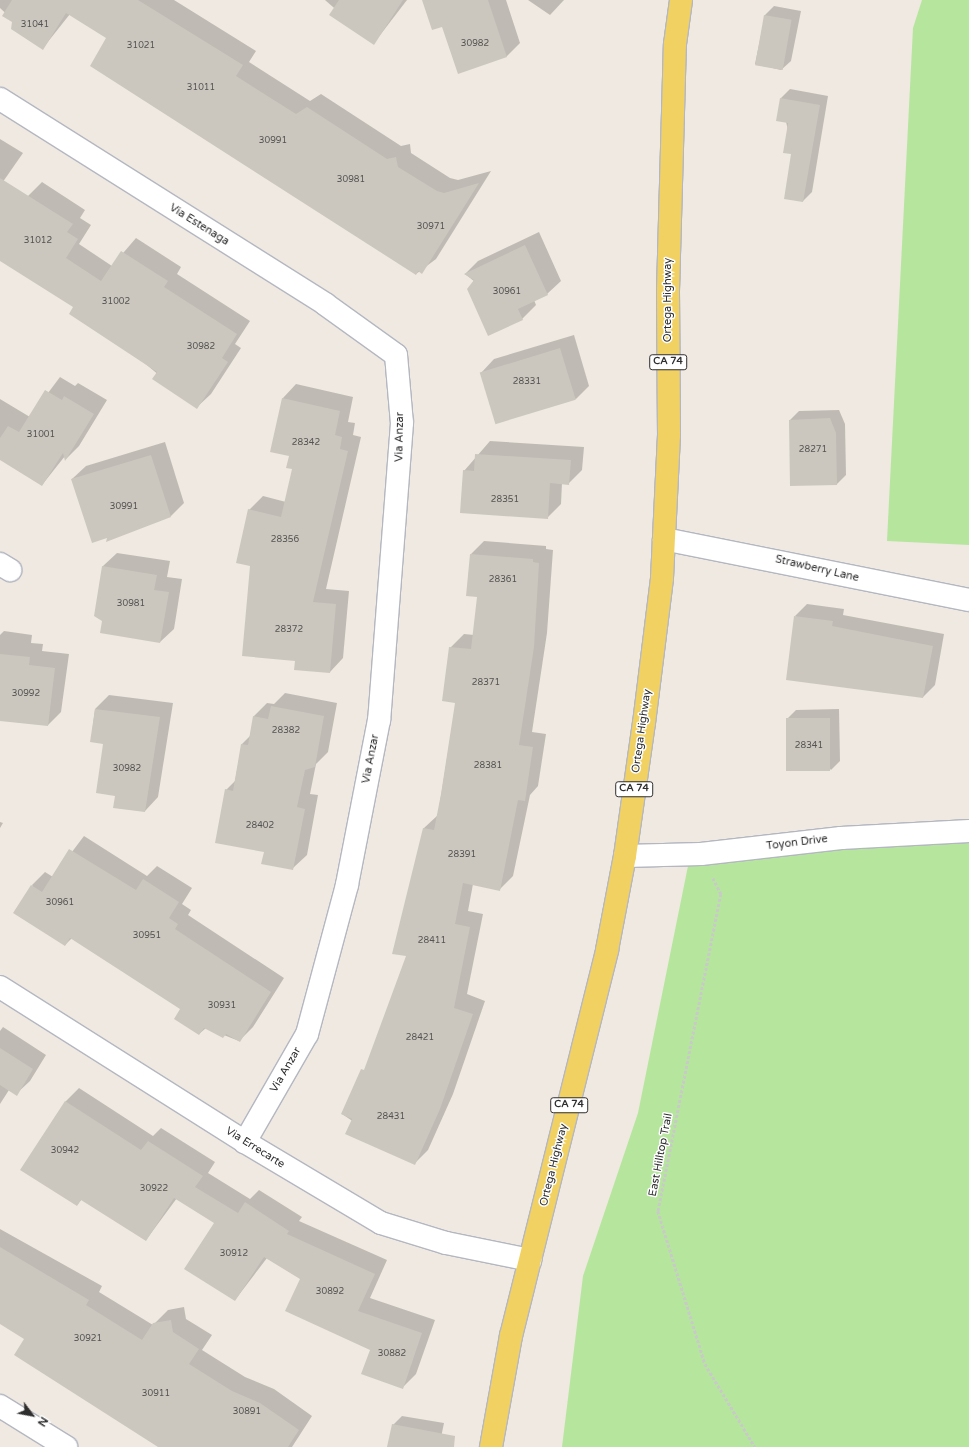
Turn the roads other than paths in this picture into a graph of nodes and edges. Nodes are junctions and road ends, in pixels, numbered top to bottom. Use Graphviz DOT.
graph roads {
  1 [pos="681,0"];
  2 [pos="0,99"];
  3 [pos="396,354"];
  4 [pos="664,539"];
  5 [pos="969,600"];
  6 [pos="969,831"];
  7 [pos="625,856"];
  8 [pos="0,987"];
  9 [pos="245,1142"];
  10 [pos="530,1260"];
  11 [pos="0,1406"];
  12 [pos="66,1447"];
  13 [pos="491,1447"];
  1 -- 4 [label="main road, Ortega Highway / CA 74"];
  2 -- 3 [label="street, Via Estenaga"];
  3 -- 9 [label="street, Via Anzar"];
  4 -- 5 [label="street, Strawberry Lane"];
  4 -- 7 [label="main road, Ortega Highway / CA 74"];
  6 -- 7 [label="street, Toyon Drive"];
  7 -- 10 [label="main road, Ortega Highway / CA 74"];
  8 -- 9 [label="street, Via Errecarte"];
  9 -- 10 [label="street, Via Errecarte"];
  10 -- 13 [label="main road, Ortega Highway / CA 74"];
  11 -- 12 [label="street"];
}
